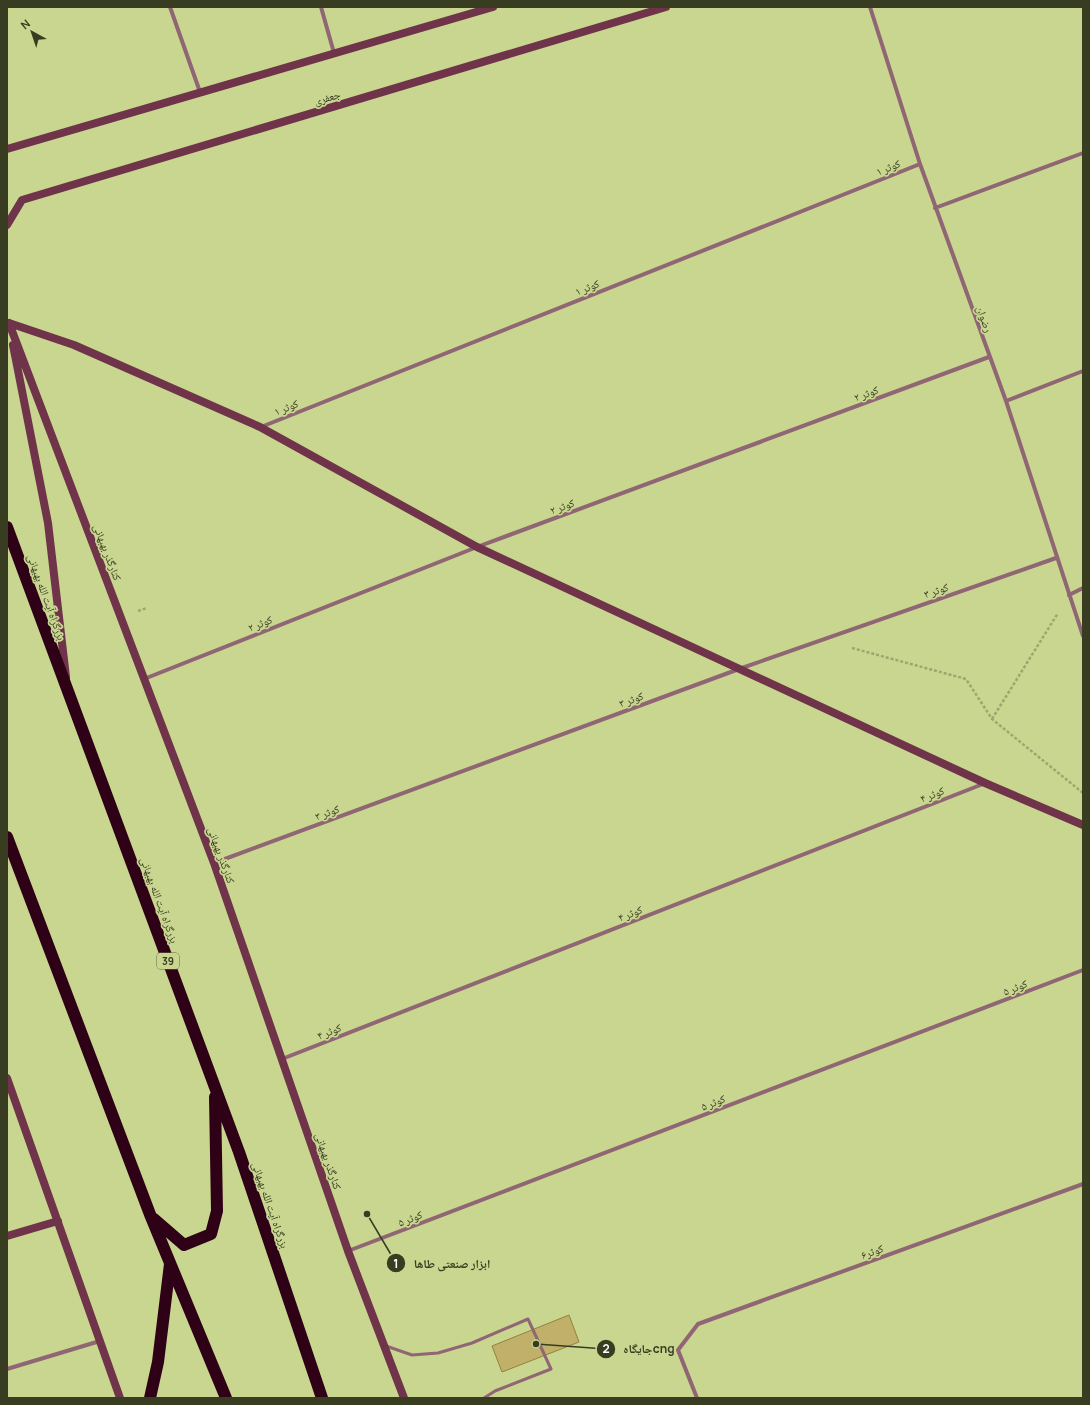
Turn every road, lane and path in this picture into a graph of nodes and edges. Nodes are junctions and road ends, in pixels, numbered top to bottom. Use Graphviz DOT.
graph roads {
  1 [pos="170,7"];
  2 [pos="321,7"];
  3 [pos="493,7"];
  4 [pos="666,7"];
  5 [pos="870,7"];
  6 [pos="334,53"];
  7 [pos="200,93"];
  8 [pos="7,149"];
  9 [pos="1083,153"];
  10 [pos="920,164"];
  11 [pos="935,208"];
  12 [pos="7,225"];
  13 [pos="8,320"];
  14 [pos="989,356"];
  15 [pos="1083,371"];
  16 [pos="1006,401"];
  17 [pos="260,427"];
  18 [pos="7,527"];
  19 [pos="477,547"];
  20 [pos="1056,558"];
  21 [pos="1083,588"];
  22 [pos="1069,595"];
  23 [pos="1083,636"];
  24 [pos="823,640"];
  25 [pos="739,669"];
  26 [pos="144,679"];
  27 [pos="68,692"];
  28 [pos="992,720"];
  29 [pos="985,783"];
  30 [pos="1083,793"];
  31 [pos="1083,825"];
  32 [pos="7,837"];
  33 [pos="214,863"];
  34 [pos="1083,970"];
  35 [pos="282,1059"];
  36 [pos="7,1078"];
  37 [pos="215,1087"];
  38 [pos="1083,1184"];
  39 [pos="151,1217"];
  40 [pos="58,1221"];
  41 [pos="7,1236"];
  42 [pos="348,1251"];
  43 [pos="170,1263"];
  44 [pos="100,1341"];
  45 [pos="384,1346"];
  46 [pos="7,1369"];
  47 [pos="120,1398"];
  48 [pos="150,1398"];
  49 [pos="226,1398"];
  50 [pos="322,1398"];
  51 [pos="404,1398"];
  52 [pos="484,1398"];
  53 [pos="696,1398"];
  1 -- 7 [label="street"];
  2 -- 6 [label="street"];
  3 -- 6 [label="street"];
  4 -- 12 [label="street, جعفری"];
  5 -- 10 [label="street, رضوان"];
  6 -- 7 [label="street"];
  7 -- 8 [label="street"];
  9 -- 11 [label="street"];
  10 -- 11 [label="street, رضوان"];
  10 -- 17 [label="street, کوثر ۱"];
  11 -- 14 [label="street, رضوان"];
  13 -- 17 [label="street"];
  13 -- 26 [label="street, کنارگذر بهبهانی"];
  13 -- 27 [label="street"];
  14 -- 16 [label="street, رضوان"];
  14 -- 19 [label="street, کوثر ۲"];
  15 -- 16 [label="street"];
  16 -- 20 [label="street, رضوان"];
  17 -- 19 [label="street"];
  18 -- 27 [label="highway, بزرگراه آیت الله بهبهانی / 39"];
  19 -- 25 [label="street"];
  19 -- 26 [label="street, کوثر ۲"];
  20 -- 22 [label="street, رضوان"];
  20 -- 24 [label="street, کوثر ۳"];
  21 -- 22 [label="street"];
  22 -- 23 [label="street, رضوان"];
  22 -- 28 [label="path"];
  24 -- 25 [label="street, کوثر ۳"];
  24 -- 28 [label="path"];
  25 -- 29 [label="street"];
  25 -- 33 [label="street, کوثر ۳"];
  26 -- 33 [label="street, کنارگذر بهبهانی"];
  27 -- 37 [label="highway, بزرگراه آیت الله بهبهانی / 39"];
  28 -- 30 [label="path"];
  29 -- 31 [label="street"];
  29 -- 35 [label="street, کوثر ۴"];
  32 -- 39 [label="highway"];
  33 -- 35 [label="street, کنارگذر بهبهانی"];
  34 -- 42 [label="street, کوثر ۵"];
  35 -- 42 [label="street, کنارگذر بهبهانی"];
  36 -- 40 [label="street"];
  37 -- 39 [label="highway"];
  37 -- 50 [label="highway, بزرگراه آیت الله بهبهانی / 39"];
  38 -- 53 [label="street, کوثر۶"];
  39 -- 43 [label="highway"];
  40 -- 41 [label="street"];
  40 -- 44 [label="street"];
  42 -- 45 [label="street, کنارگذر بهبهانی"];
  43 -- 48 [label="highway"];
  43 -- 49 [label="highway"];
  44 -- 46 [label="street"];
  44 -- 47 [label="street"];
  45 -- 51 [label="street, کنارگذر بهبهانی"];
  45 -- 52 [label="lane"];
}
